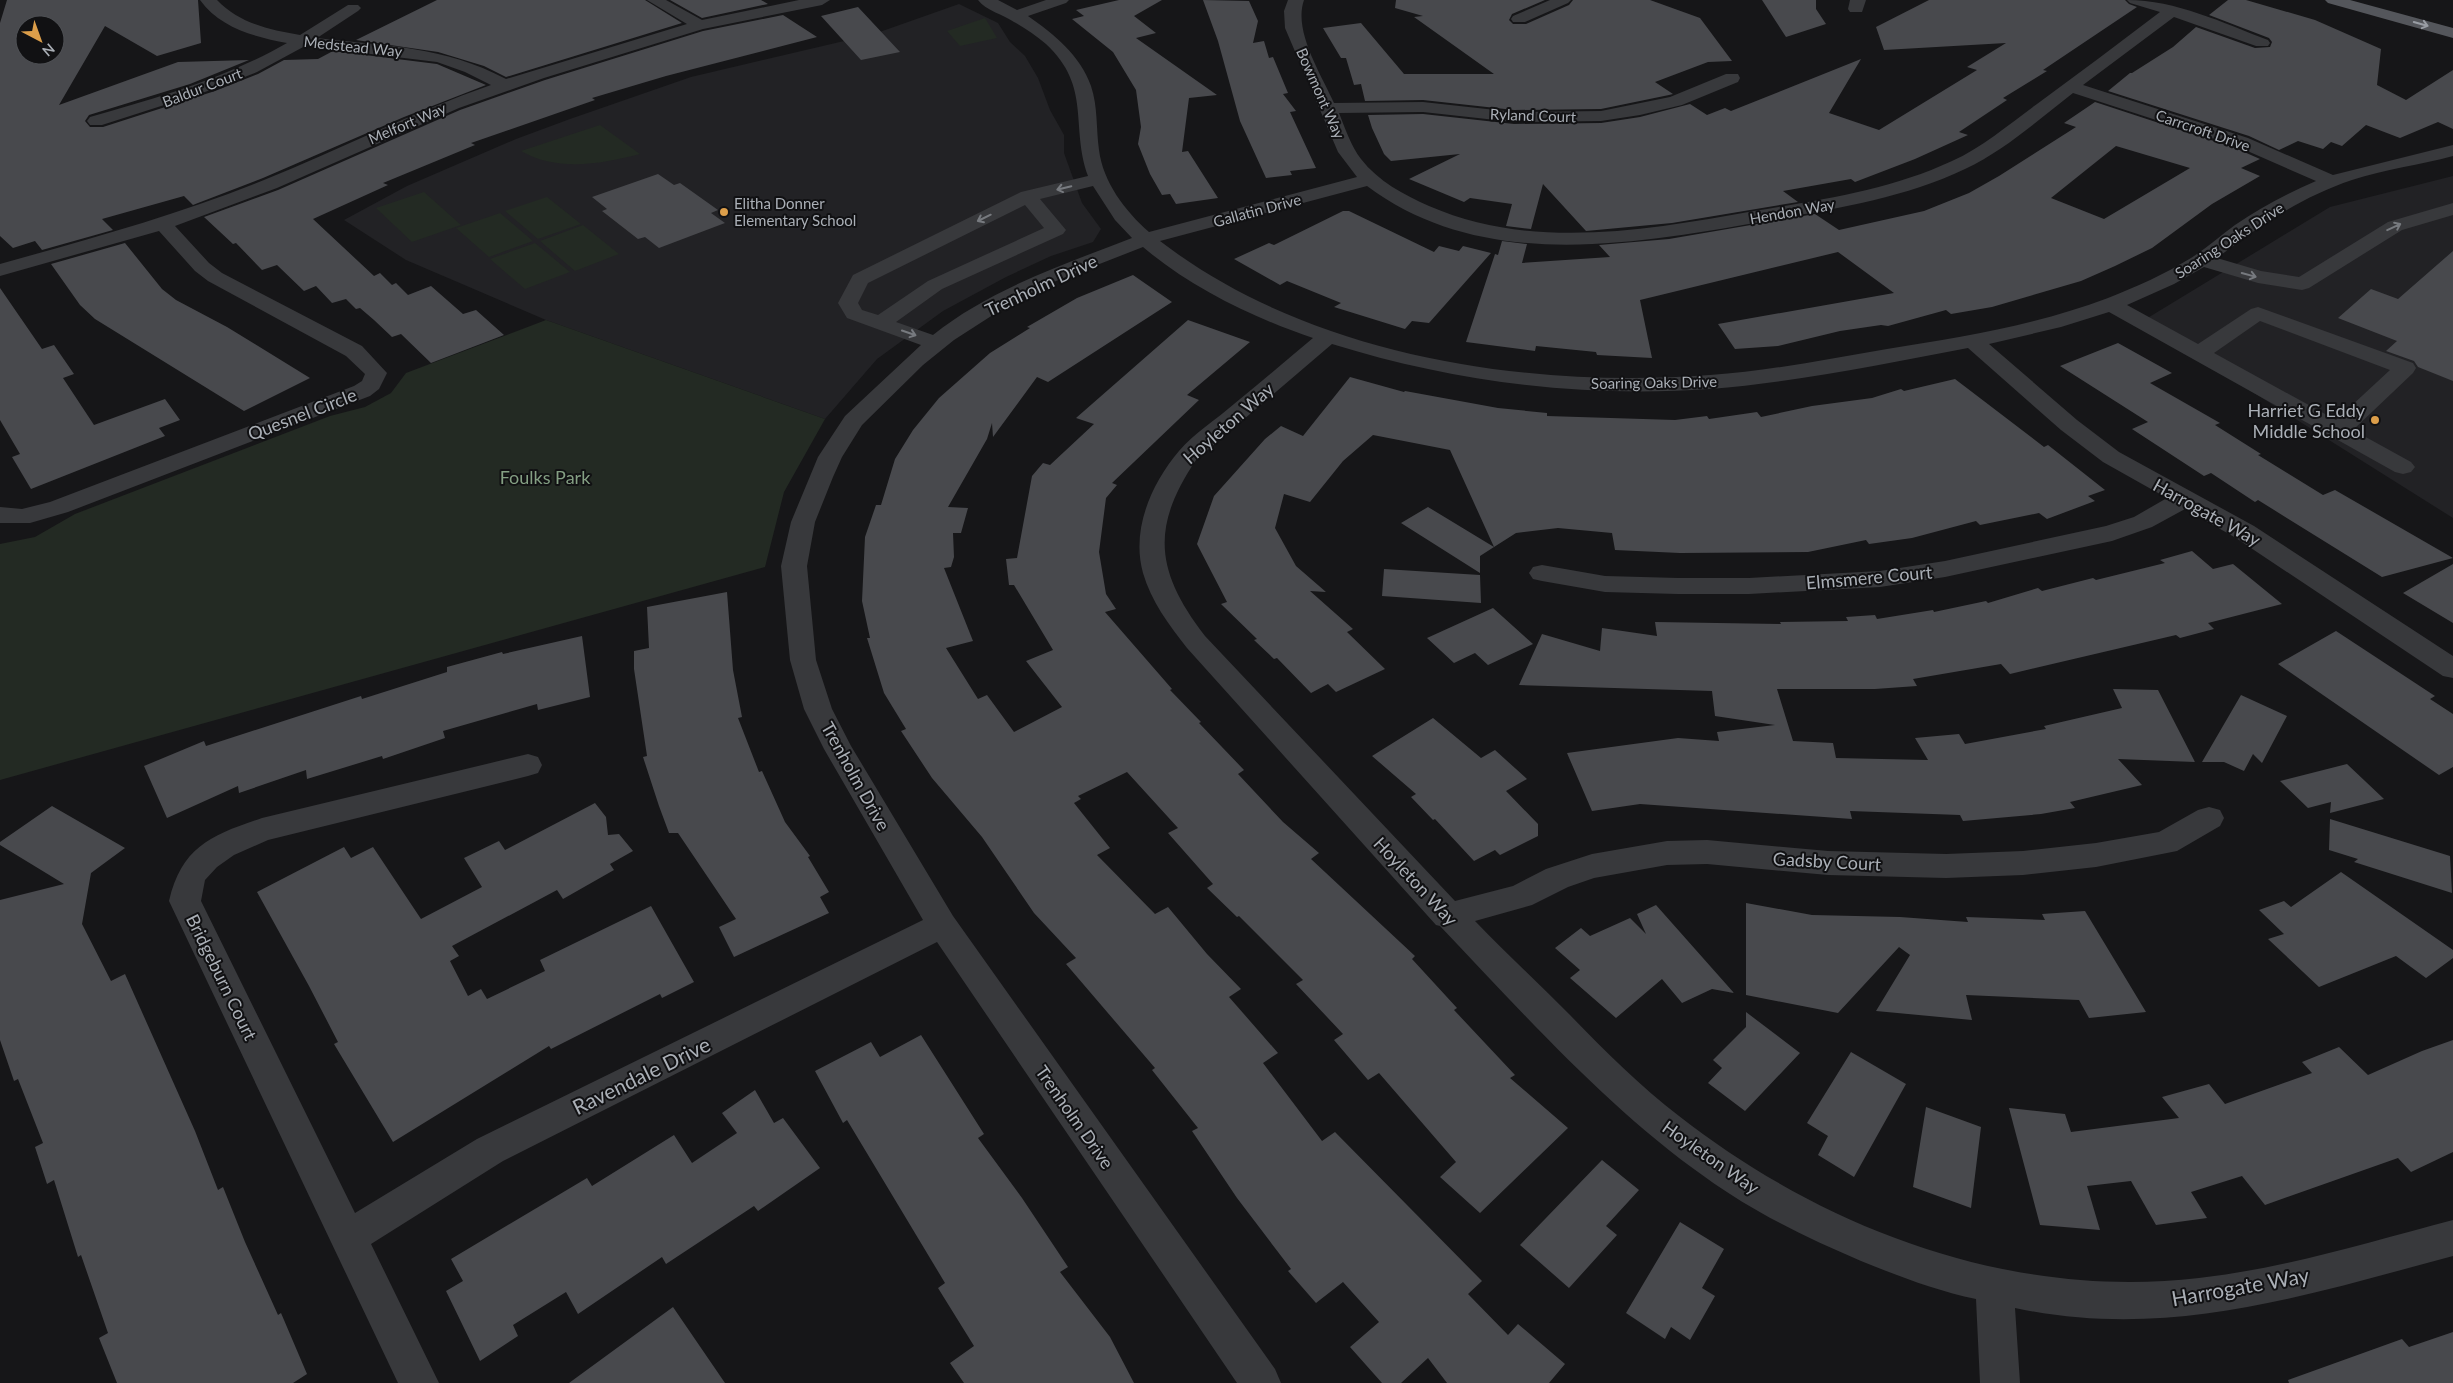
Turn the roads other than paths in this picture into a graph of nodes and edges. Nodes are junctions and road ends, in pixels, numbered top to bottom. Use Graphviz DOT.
graph roads {
  1 [pos="208,0"];
  2 [pos="655,0"];
  3 [pos="822,0"];
  4 [pos="986,0"];
  5 [pos="1032,0"];
  6 [pos="1061,0"];
  7 [pos="1296,0"];
  8 [pos="1563,0"];
  9 [pos="2135,0"];
  10 [pos="2334,0"];
  11 [pos="2382,0"];
  12 [pos="354,8"];
  13 [pos="2172,11"];
  14 [pos="1011,12"];
  15 [pos="1519,19"];
  16 [pos="2453,20"];
  17 [pos="700,26"];
  18 [pos="2453,33"];
  19 [pos="302,40"];
  20 [pos="2262,43"];
  21 [pos="1732,78"];
  22 [pos="504,85"];
  23 [pos="2071,87"];
  24 [pos="1328,108"];
  25 [pos="96,121"];
  26 [pos="2453,150"];
  27 [pos="1100,179"];
  28 [pos="1369,180"];
  29 [pos="2332,181"];
  30 [pos="1028,196"];
  31 [pos="2453,209"];
  32 [pos="163,224"];
  33 [pos="1146,239"];
  34 [pos="2202,260"];
  35 [pos="0,270"];
  36 [pos="2110,304"];
  37 [pos="881,323"];
  38 [pos="1329,336"];
  39 [pos="1973,341"];
  40 [pos="936,343"];
  41 [pos="2198,354"];
  42 [pos="2337,432"];
  43 [pos="2403,467"];
  44 [pos="2184,499"];
  45 [pos="0,515"];
  46 [pos="1542,573"];
  47 [pos="2453,668"];
  48 [pos="528,765"];
  49 [pos="2209,818"];
  50 [pos="1447,916"];
  51 [pos="942,924"];
  52 [pos="347,1238"];
  53 [pos="2453,1238"];
  54 [pos="1994,1285"];
  55 [pos="419,1383"];
  56 [pos="1261,1383"];
  57 [pos="2000,1383"];
  1 -- 19 [label="street, Medstead Way"];
  2 -- 17 [label="street"];
  3 -- 17 [label="street, Melfort Way"];
  4 -- 14 [label="street, Soaring Oaks Drive"];
  5 -- 14 [label="street"];
  6 -- 14 [label="street"];
  7 -- 24 [label="street, Bowmont Way"];
  8 -- 15 [label="street"];
  9 -- 13 [label="street"];
  10 -- 18 [label="main road, one-way"];
  11 -- 16 [label="main road"];
  12 -- 19 [label="street, Baldur Court"];
  13 -- 20 [label="street"];
  13 -- 23 [label="street, Hendon Way"];
  14 -- 27 [label="street, Soaring Oaks Drive"];
  17 -- 22 [label="street, Melfort Way"];
  19 -- 22 [label="street, Medstead Way"];
  19 -- 25 [label="street, Baldur Court"];
  21 -- 24 [label="street, Ryland Court"];
  22 -- 32 [label="street, Melfort Way"];
  23 -- 28 [label="street, Hendon Way"];
  23 -- 29 [label="street, Carrcroft Drive"];
  24 -- 28 [label="street, Bowmont Way"];
  26 -- 29 [label="street, Soaring Oaks Drive"];
  27 -- 30 [label="street, one-way"];
  27 -- 33 [label="street, Soaring Oaks Drive"];
  28 -- 33 [label="street, Gallatin Drive"];
  29 -- 34 [label="street, Soaring Oaks Drive"];
  30 -- 37 [label="street"];
  30 -- 37 [label="street, one-way"];
  34 -- 31 [label="street, one-way"];
  32 -- 35 [label="street, Melfort Way"];
  32 -- 45 [label="street, Quesnel Circle"];
  33 -- 38 [label="street, Soaring Oaks Drive"];
  33 -- 40 [label="street, Trenholm Drive"];
  34 -- 36 [label="street, Soaring Oaks Drive"];
  36 -- 39 [label="street, Soaring Oaks Drive"];
  36 -- 41 [label="street"];
  37 -- 40 [label="street, one-way"];
  38 -- 39 [label="street, Soaring Oaks Drive"];
  38 -- 50 [label="street, Hoyleton Way"];
  39 -- 44 [label="street, Harrogate Way"];
  40 -- 51 [label="street, Trenholm Drive"];
  41 -- 42 [label="street"];
  41 -- 42 [label="street"];
  42 -- 43 [label="street"];
  44 -- 46 [label="street, Elmsmere Court"];
  44 -- 47 [label="street, Harrogate Way"];
  48 -- 52 [label="street, Bridgeburn Court"];
  49 -- 50 [label="street, Gadsby Court"];
  50 -- 54 [label="street, Hoyleton Way"];
  51 -- 52 [label="street, Ravendale Drive"];
  51 -- 56 [label="street, Trenholm Drive"];
  52 -- 55 [label="street, Bridgeburn Court"];
  53 -- 54 [label="street, Harrogate Way"];
  54 -- 57 [label="street"];
}
